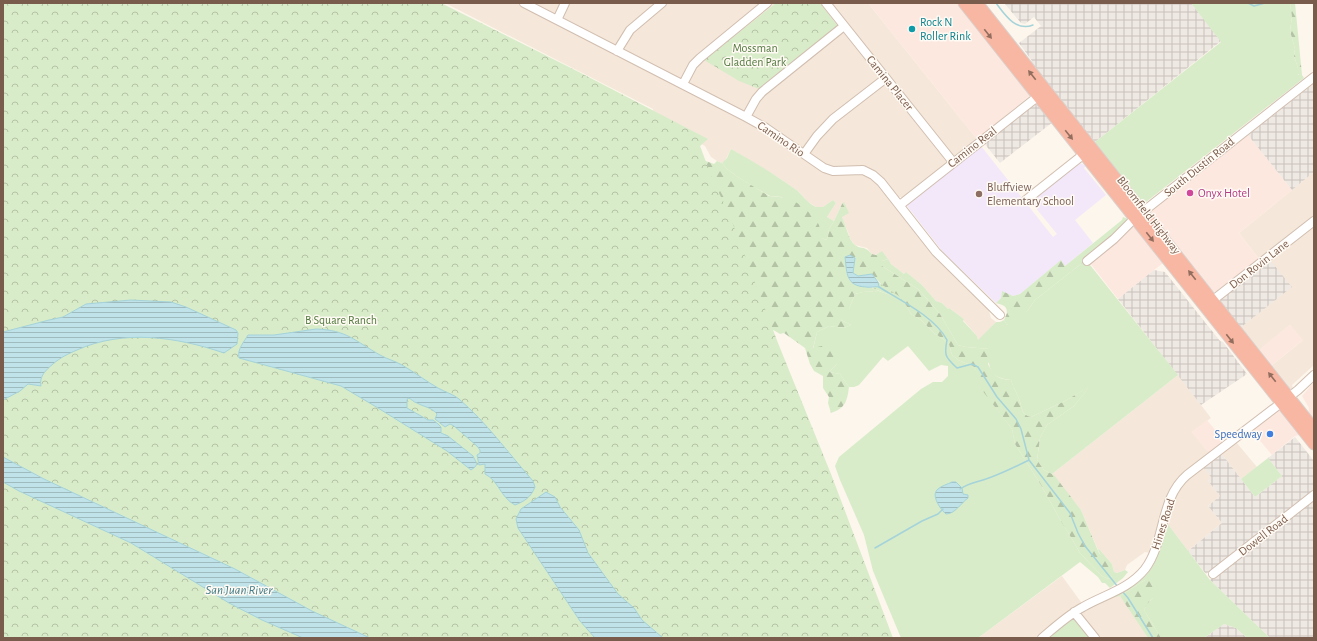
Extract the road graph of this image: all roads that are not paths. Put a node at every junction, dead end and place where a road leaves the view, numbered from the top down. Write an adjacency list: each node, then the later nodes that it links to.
1 (524, 3): 8 (street, Camino Rio)
2 (565, 3): 8 (street)
3 (662, 3): 10 (street)
4 (767, 3): 13 (street)
5 (826, 3): 9 (street, Camina Placer)
6 (964, 3): 14 (highway, Bloomfield Highway, one-way to 14)
7 (977, 3): 14 (highway, Bloomfield Highway, one-way to 7)
8 (557, 20): 10 (street, Camino Rio)
9 (844, 26): 12 (street, Camina Placer); 15 (street)
10 (617, 51): 13 (street, Camino Rio)
11 (1314, 76): 21 (street, South Dustin Road)
12 (886, 78): 16 (street); 18 (street, Camina Placer)
13 (683, 84): 15 (street, Camino Rio)
14 (1041, 94): 17 (highway, Bloomfield Highway, one-way to 17); 18 (street, Camino Real); 21 (highway, Bloomfield Highway)
15 (746, 117): 16 (street, Camino Rio)
16 (804, 154): 20 (street, Camino Rio)
17 (1084, 154): 19 (street); 21 (highway, Bloomfield Highway)
18 (953, 162): 20 (street, Camino Real)
19 (1026, 200)
20 (900, 204): 25 (street, Camino Rio)
21 (1139, 215): 23 (street, South Dustin Road); 24 (highway, Bloomfield Highway)
22 (1314, 221): 24 (street, Don Rovin Lane)
23 (1087, 261)
24 (1208, 303): 27 (highway, Bloomfield Highway)
25 (1000, 314)
26 (1314, 375): 27 (street, Hines Road)
27 (1285, 400): 28 (highway, Bloomfield Highway); 29 (highway, Bloomfield Highway); 32 (street, Hines Road)
28 (1314, 429)
29 (1314, 444)
30 (1314, 495): 31 (street, Dowell Road)
31 (1212, 574)
32 (1074, 612): 33 (street, Hines Road); 34 (street)
33 (1042, 638)
34 (1096, 638)

